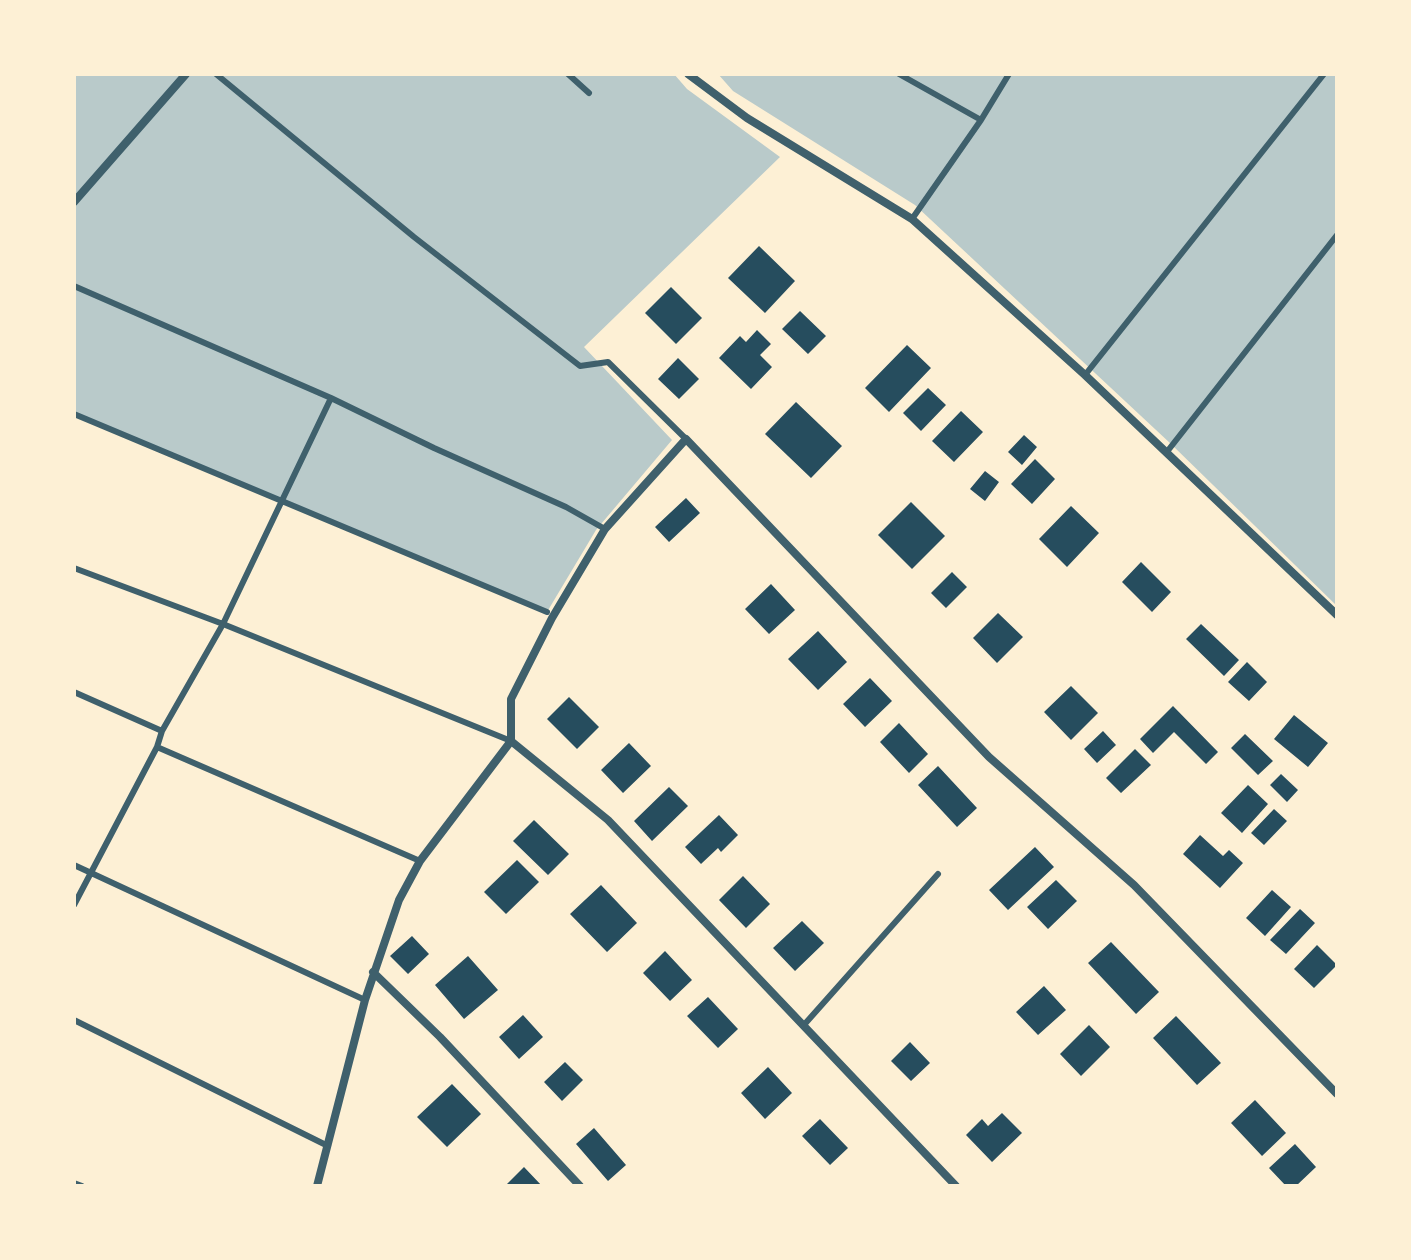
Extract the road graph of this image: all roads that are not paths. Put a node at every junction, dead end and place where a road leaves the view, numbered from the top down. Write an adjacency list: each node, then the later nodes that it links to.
1 (186, 74): 10 (street)
2 (216, 74): 17 (lane)
3 (568, 74): 8 (lane)
4 (688, 74): 11 (street)
5 (899, 74): 9 (lane)
6 (1009, 74): 9 (lane)
7 (1324, 74): 14 (lane)
8 (589, 93)
9 (981, 120): 11 (lane)
10 (74, 202)
11 (912, 219): 14 (street)
12 (1337, 235): 18 (lane)
13 (74, 286): 15 (lane)
14 (1085, 375): 18 (street)
15 (331, 398): 19 (lane); 20 (lane)
16 (74, 414): 19 (lane)
17 (686, 439): 20 (street); 38 (street)
18 (1166, 453): 23 (street)
19 (281, 500): 22 (lane); 24 (lane)
20 (605, 529): 27 (street)
21 (74, 568): 24 (lane)
22 (547, 612)
23 (1337, 615)
24 (223, 624): 26 (lane); 27 (lane)
25 (74, 692): 26 (lane)
26 (162, 731): 28 (lane)
27 (511, 741): 29 (street); 37 (street)
28 (157, 747): 29 (lane); 31 (lane)
29 (420, 861): 34 (street)
30 (74, 865): 31 (lane)
31 (91, 872): 33 (lane); 35 (lane)
32 (938, 874): 37 (lane)
33 (74, 905)
34 (373, 972): 35 (street); 43 (street)
35 (365, 1000): 39 (street)
36 (74, 1020): 39 (lane)
37 (803, 1026): 44 (street)
38 (1337, 1094)
39 (328, 1146): 42 (street)
40 (74, 1183): 41 (lane)
41 (82, 1186)
42 (317, 1186)
43 (580, 1186)
44 (956, 1186)

